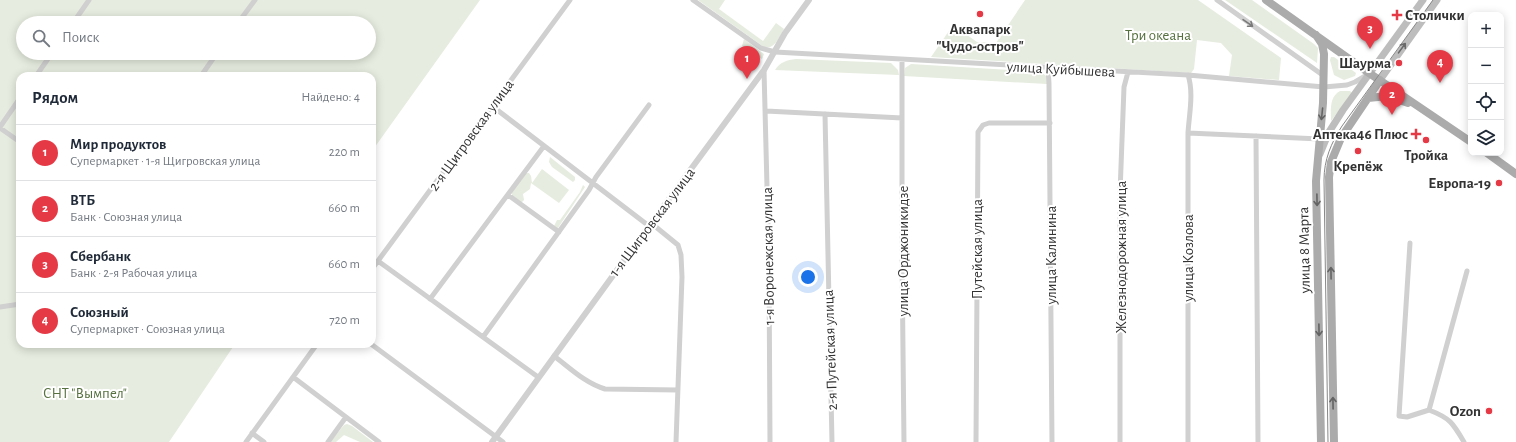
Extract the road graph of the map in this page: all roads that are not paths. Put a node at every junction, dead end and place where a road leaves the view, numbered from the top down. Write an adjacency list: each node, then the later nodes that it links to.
1 (89, 0): 10 (street)
2 (255, 0): 11 (street)
3 (570, 0): 30 (street, 2-я Щигровская улица)
4 (693, 0): 13 (street, улица Куйбышева)
5 (809, 0): 13 (street, 1-я Щигровская улица)
6 (1217, 0): 24 (street, one-way to 24)
7 (1266, 0): 12 (main road)
8 (1423, 0): 22 (main road, улица 8 Марта)
9 (1437, 0): 25 (main road, one-way to 9)
10 (78, 16)
11 (243, 16)
12 (1316, 35): 22 (main road); 24 (main road)
13 (775, 52): 16 (street, улица Куйбышева); 18 (street, 1-я Щигровская улица)
14 (47, 60): 19 (street)
15 (212, 60): 20 (street)
16 (902, 60): 17 (street, улица Куйбышева); 34 (street, улица Орджоникидзе)
17 (1048, 68): 21 (street, улица Куйбышева); 35 (street, улица Калинина)
18 (764, 70): 31 (street, 1-я Воронежская улица); 48 (street, 1-я Щигровская улица)
19 (39, 72)
20 (204, 72)
21 (1128, 72): 23 (street, улица Куйбышева); 80 (street, Железнодорожная улица)
22 (1369, 73): 25 (main road); 26 (street, улица Куйбышева); 44 (main road, улица 8 Марта)
23 (1188, 75): 26 (street, улица Куйбышева); 37 (street, улица Козлова)
24 (1324, 76): 26 (main road)
25 (1380, 80): 27 (main road, улица 8 Марта); 33 (main road)
26 (1324, 87): 40 (main road, one-way to 40)
27 (1368, 98): 33 (main road); 84 (main road, улица 8 Марта, one-way to 27)
28 (16, 104): 36 (street)
29 (649, 105): 46 (street)
30 (492, 106): 42 (street); 51 (street, 2-я Щигровская улица)
31 (766, 111): 32 (street); 75 (street, 1-я Воронежская улица)
32 (824, 114): 34 (street); 76 (street, 2-я Путейская улица)
33 (1432, 115): 41 (main road)
34 (902, 118): 77 (street, улица Орджоникидзе)
35 (1050, 123): 78 (street, Путейская улица); 79 (street, улица Калинина)
36 (0, 127): 39 (street)
37 (1188, 133): 38 (street); 81 (street, улица Козлова)
38 (1256, 136): 40 (street); 82 (street)
39 (16, 139)
40 (1320, 139): 44 (main road)
41 (1468, 140)
42 (544, 146): 46 (street); 47 (street)
43 (1491, 156): 45 (main road)
44 (1317, 161): 83 (main road, улица 8 Марта, one-way to 83)
45 (1516, 174)
46 (592, 184): 48 (street); 49 (street)
47 (508, 195): 49 (street); 54 (street)
48 (650, 224): 60 (street, 1-я Щигровская улица); 63 (street)
49 (559, 232): 57 (street)
50 (1410, 243): 64 (street)
51 (378, 261): 52 (street, 2-я Щигровская улица); 54 (street)
52 (376, 264)
53 (1467, 271): 64 (street)
54 (430, 300): 57 (street)
55 (16, 305): 56 (street)
56 (0, 307)
57 (483, 337): 61 (street)
58 (315, 348): 62 (street)
59 (376, 348): 67 (street)
60 (554, 356): 61 (street, 1-я Щигровская улица); 63 (street)
61 (538, 377): 67 (street, 1-я Щигровская улица)
62 (293, 378): 65 (street); 66 (street)
63 (678, 390): 74 (street)
64 (1429, 410): 85 (street)
65 (346, 417): 70 (street); 71 (street)
66 (252, 434): 68 (street); 69 (street)
67 (496, 436): 72 (street, 1-я Щигровская улица); 73 (street)
68 (246, 442)
69 (264, 442)
70 (328, 442)
71 (379, 442)
72 (492, 442)
73 (503, 442)
74 (676, 442)
75 (770, 442)
76 (832, 442)
77 (904, 442)
78 (976, 442)
79 (1052, 442)
80 (1120, 442)
81 (1188, 442)
82 (1258, 442)
83 (1321, 442)
84 (1334, 442)
85 (1464, 442)

